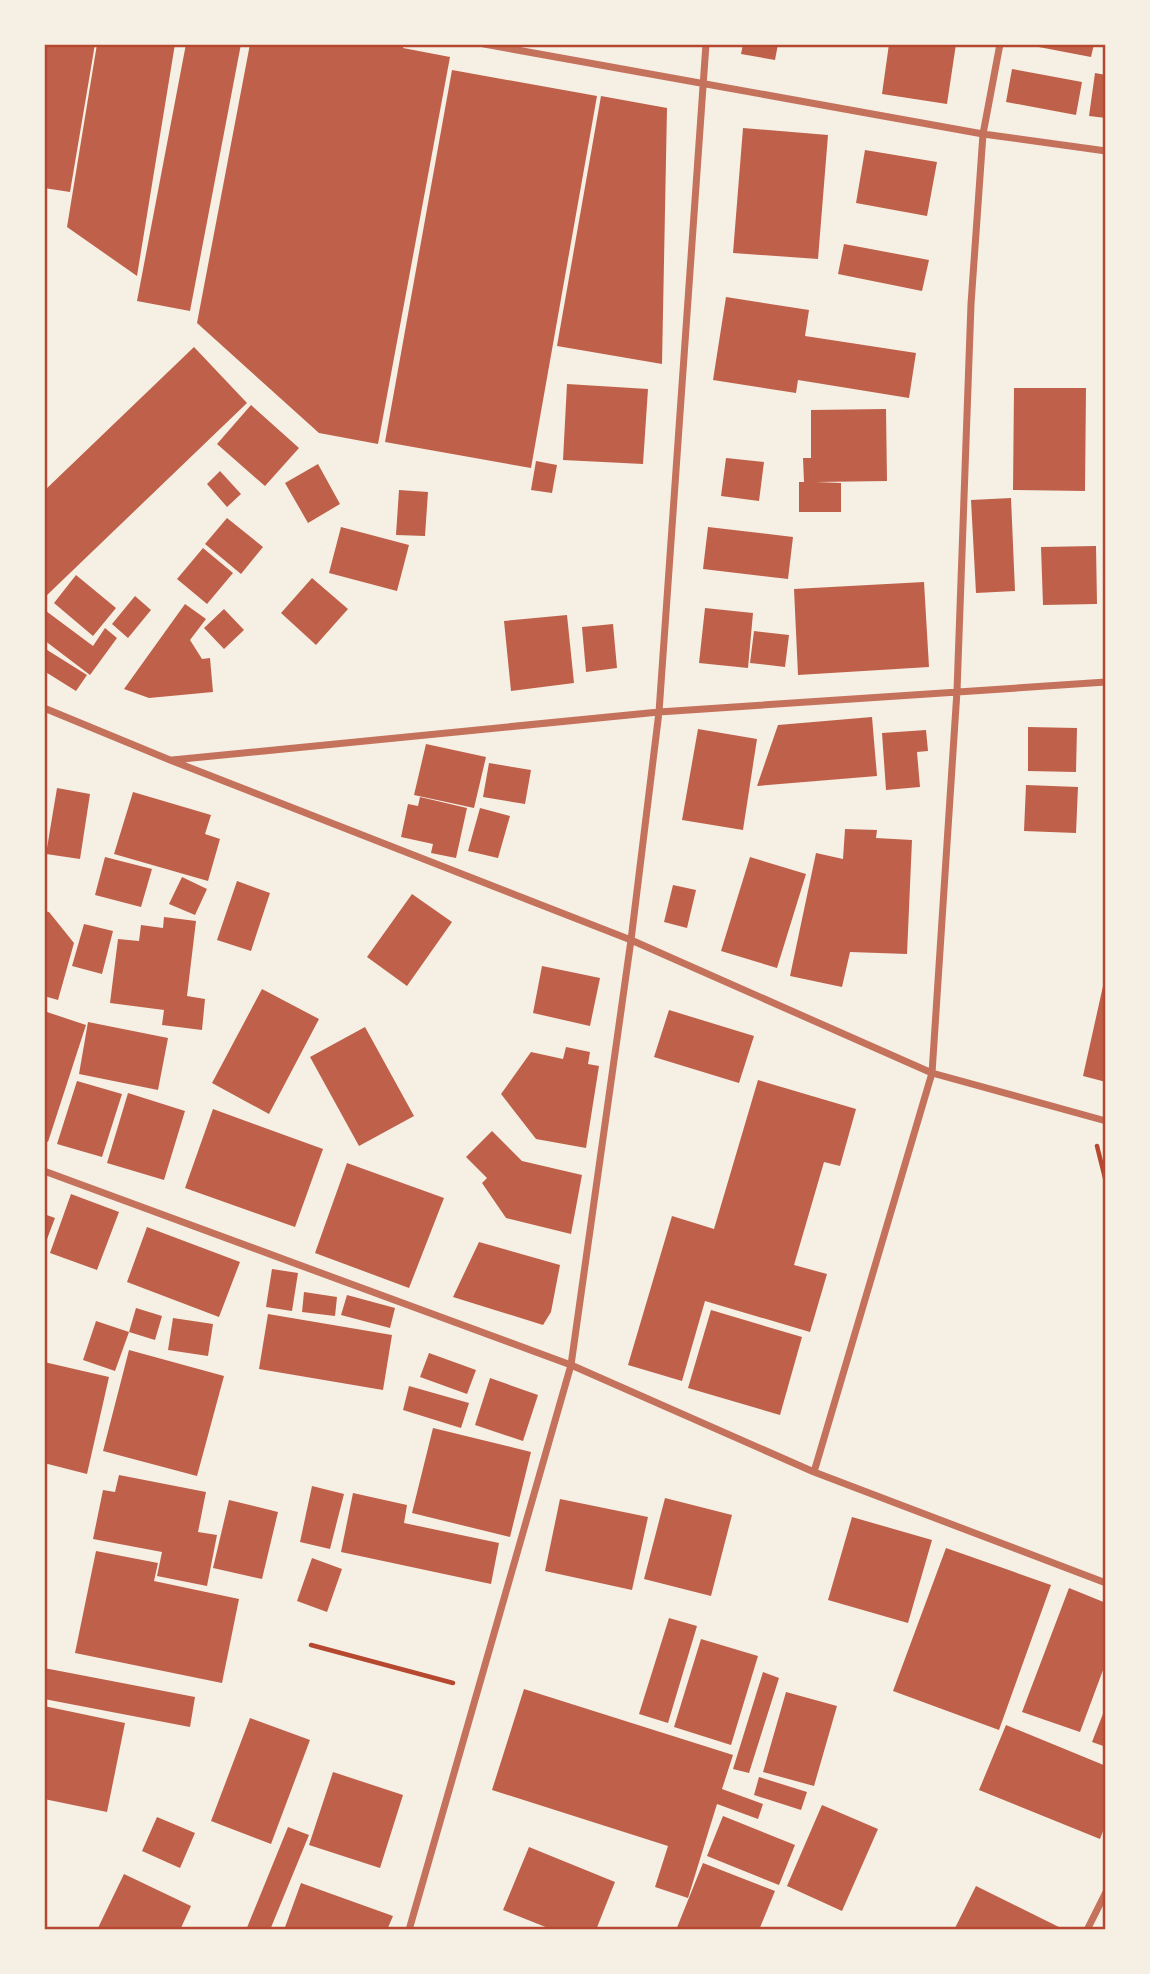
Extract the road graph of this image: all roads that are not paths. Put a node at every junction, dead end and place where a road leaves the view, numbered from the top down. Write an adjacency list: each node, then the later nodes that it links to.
1 (485, 44): 4 (street)
2 (706, 44): 4 (street)
3 (1000, 44): 5 (street)
4 (704, 83): 5 (street); 10 (street)
5 (984, 134): 6 (street); 8 (street)
6 (1106, 151)
7 (1106, 682): 8 (street)
8 (957, 691): 10 (street); 13 (street)
9 (44, 708): 11 (street)
10 (659, 712): 11 (street); 12 (street)
11 (170, 760): 12 (street)
12 (631, 940): 13 (street); 16 (street)
13 (932, 1073): 14 (street); 17 (street)
14 (1106, 1121)
15 (44, 1171): 16 (street)
16 (571, 1366): 17 (street); 20 (street)
17 (814, 1472): 18 (street)
18 (1106, 1583)
19 (1106, 1892): 21 (street)
20 (409, 1930)
21 (1087, 1930)

